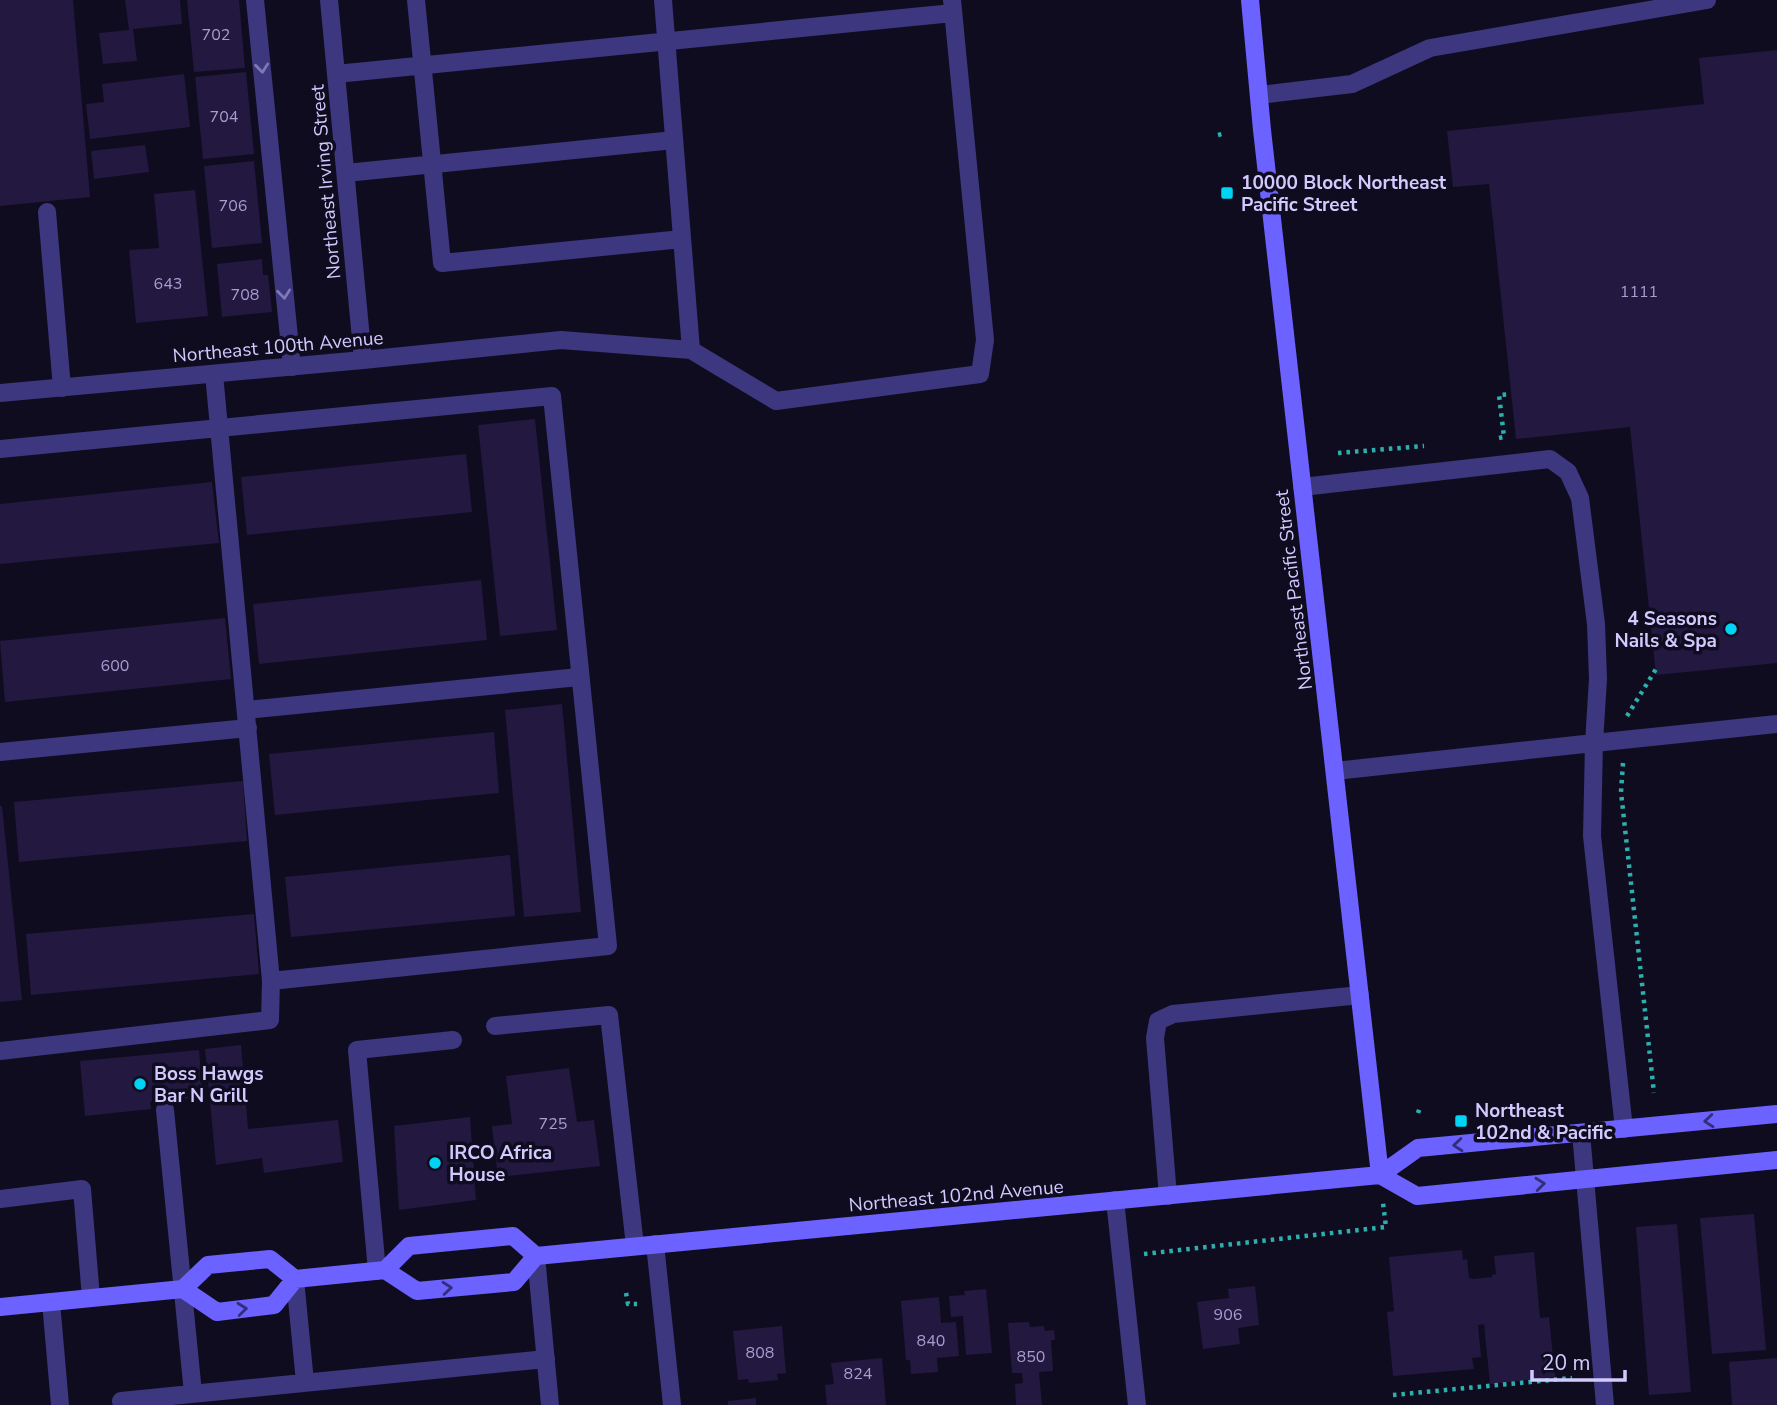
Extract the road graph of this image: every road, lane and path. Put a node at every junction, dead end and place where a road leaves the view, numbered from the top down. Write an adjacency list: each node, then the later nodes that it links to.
1 (255, 0): 19 (street, one-way to 19)
2 (329, 0): 10 (street, Northeast Irving Street)
3 (416, 0): 9 (street)
4 (663, 0): 8 (street)
5 (1250, 0): 11 (main road, Northeast Pacific Street)
6 (1707, 0): 11 (street)
7 (952, 7): 8 (street); 17 (street)
8 (666, 42): 9 (street); 12 (street)
9 (423, 66): 10 (street); 13 (street)
10 (336, 74): 14 (street, Northeast Irving Street)
11 (1259, 95): 29 (main road, Northeast Pacific Street)
12 (674, 140): 13 (street); 16 (street)
13 (432, 164): 14 (street); 16 (street)
14 (346, 173): 18 (street, Northeast Irving Street)
15 (47, 212): 21 (street)
16 (682, 239): 17 (street)
17 (691, 350): 18 (street, Northeast 100th Avenue)
18 (363, 360): 19 (street, Northeast 100th Avenue)
19 (292, 366): 20 (street, Northeast 100th Avenue)
20 (214, 374): 21 (street, Northeast 100th Avenue); 24 (street)
21 (62, 388): 22 (street, Northeast 100th Avenue)
22 (0, 393)
23 (1511, 394): 25 (path)
24 (219, 428): 27 (street); 31 (street); 32 (street)
25 (1494, 438)
26 (1415, 447): 28 (path)
27 (0, 449)
28 (1338, 453)
29 (1302, 486): 35 (street); 37 (main road, Northeast Pacific Street)
30 (1656, 669): 34 (path)
31 (579, 677): 32 (street); 38 (street)
32 (247, 719): 36 (street); 38 (street)
33 (1777, 724): 34 (street)
34 (1625, 740): 35 (street); 43 (path)
35 (1594, 743): 37 (street); 46 (street)
36 (0, 752)
37 (1335, 771): 39 (main road, Northeast Pacific Street)
38 (271, 981): 42 (street)
39 (1360, 995): 49 (main road, Northeast Pacific Street); 51 (street)
40 (495, 1026): 56 (street)
41 (453, 1040): 59 (street)
42 (0, 1051)
43 (1654, 1093)
44 (164, 1110): 61 (street)
45 (1777, 1114): 46 (main road, Northeast 102nd Avenue, one-way to 46)
46 (1624, 1129): 47 (main road, Northeast 102nd Avenue)
47 (1581, 1133): 49 (main road, Northeast 102nd Avenue, one-way to 49); 50 (street)
48 (1777, 1160): 50 (main road)
49 (1380, 1175): 50 (main road, one-way to 50); 51 (main road, Northeast 102nd Avenue)
50 (1585, 1179): 77 (street)
51 (1168, 1196): 53 (main road, Northeast 102nd Avenue)
52 (0, 1199): 63 (street)
53 (1115, 1200): 55 (main road, Northeast 102nd Avenue); 76 (street)
54 (1386, 1227): 57 (path)
55 (655, 1244): 56 (main road, Northeast 102nd Avenue); 75 (street)
56 (635, 1246): 58 (main road, Northeast 102nd Avenue)
57 (1143, 1254)
58 (536, 1256): 59 (main road); 59 (main road, one-way to 58); 67 (street)
59 (381, 1270): 60 (main road)
60 (295, 1279): 61 (main road); 61 (main road, one-way to 60); 69 (street)
61 (183, 1289): 63 (main road); 70 (street)
62 (625, 1293): 65 (path)
63 (91, 1298): 64 (main road)
64 (51, 1302): 66 (main road); 73 (street)
65 (638, 1304)
66 (0, 1307)
67 (546, 1359): 69 (street); 74 (street)
68 (1572, 1378): 71 (path)
69 (305, 1382): 70 (street)
70 (193, 1393): 72 (street)
71 (1393, 1395)
72 (121, 1401)
73 (60, 1405)
74 (550, 1405)
75 (672, 1405)
76 (1137, 1405)
77 (1605, 1405)

